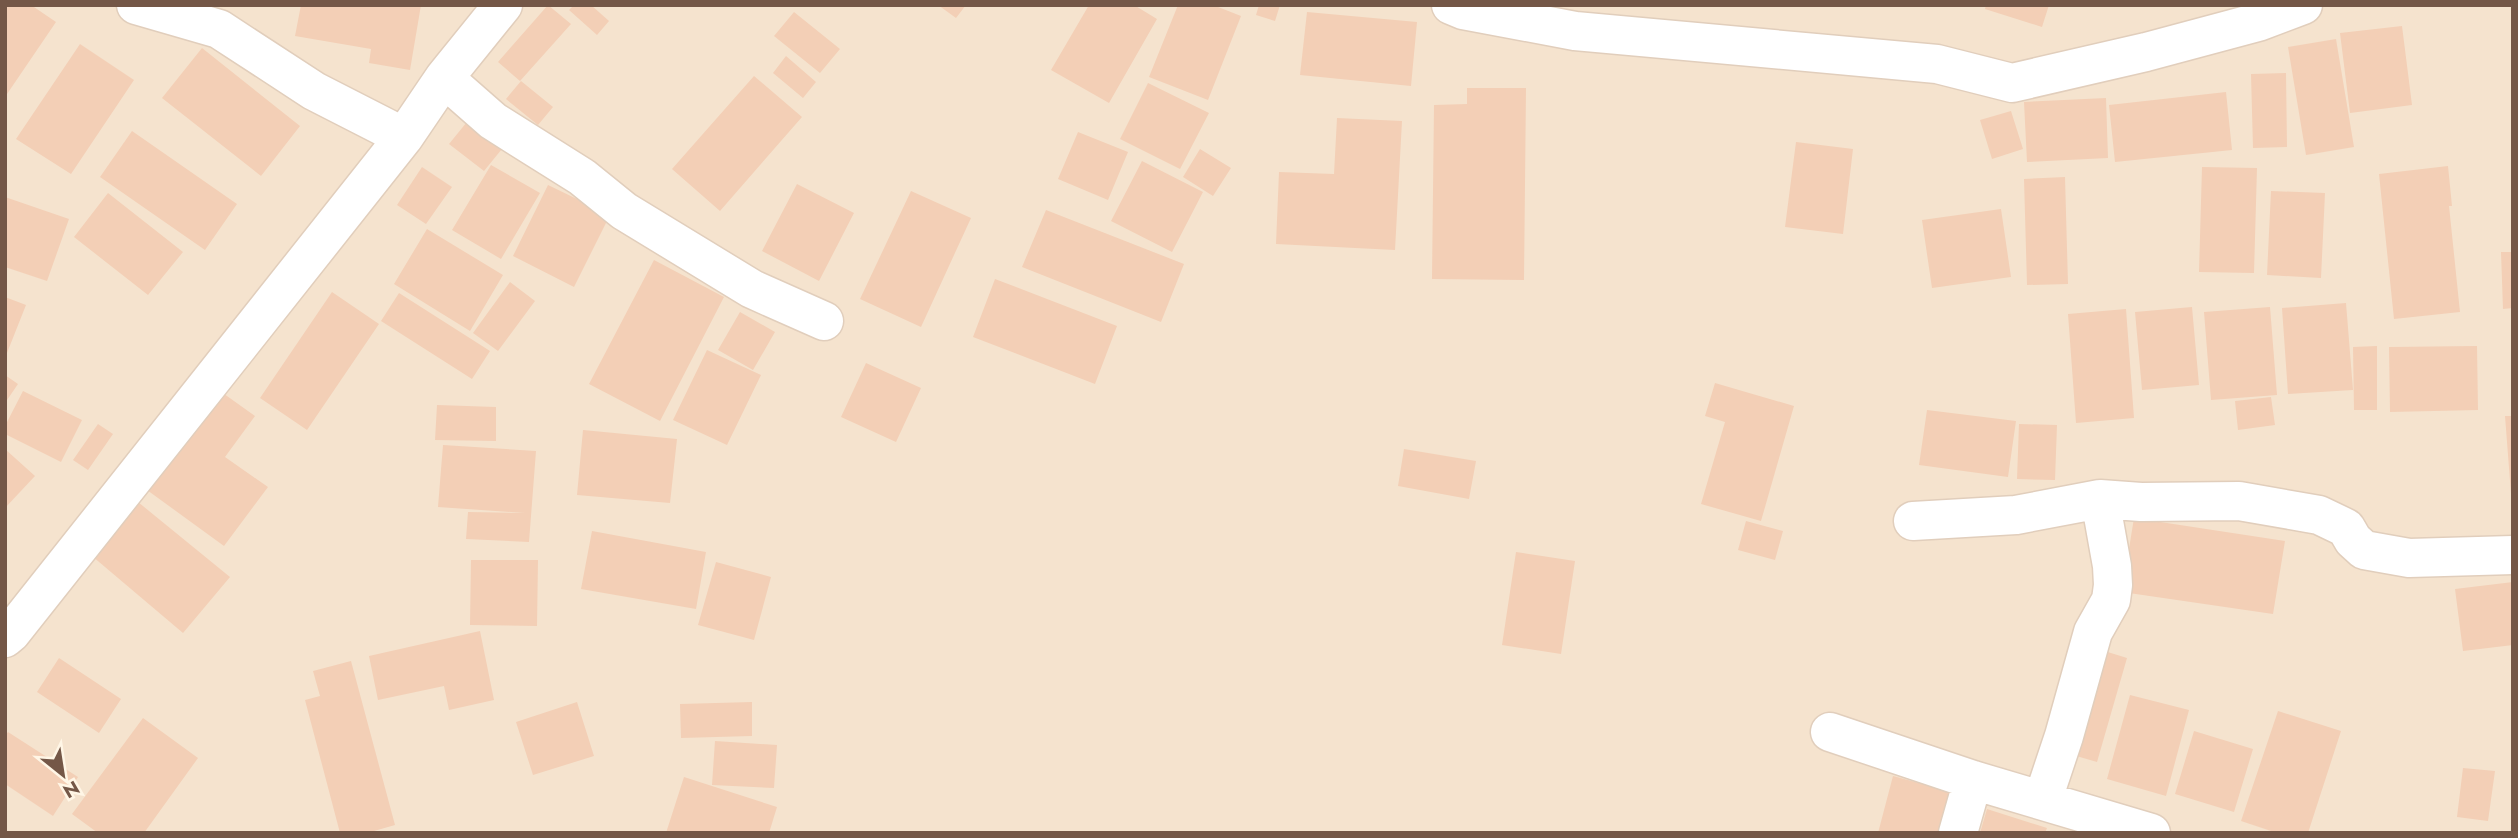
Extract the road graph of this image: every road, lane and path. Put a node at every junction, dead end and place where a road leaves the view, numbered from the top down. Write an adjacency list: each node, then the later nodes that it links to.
1 (136, 5): 6 (street)
2 (503, 5): 5 (street)
3 (2303, 5): 4 (street)
4 (1459, 7)
5 (444, 78): 6 (street); 7 (street)
6 (404, 137): 11 (street)
7 (824, 321)
8 (2100, 499): 9 (street); 10 (street); 14 (street)
9 (1913, 521)
10 (2513, 555)
11 (5, 638)
12 (1829, 732): 13 (street)
13 (1973, 780): 14 (street); 15 (street)
14 (2043, 799): 16 (street)
15 (1958, 833)
16 (2151, 833)

